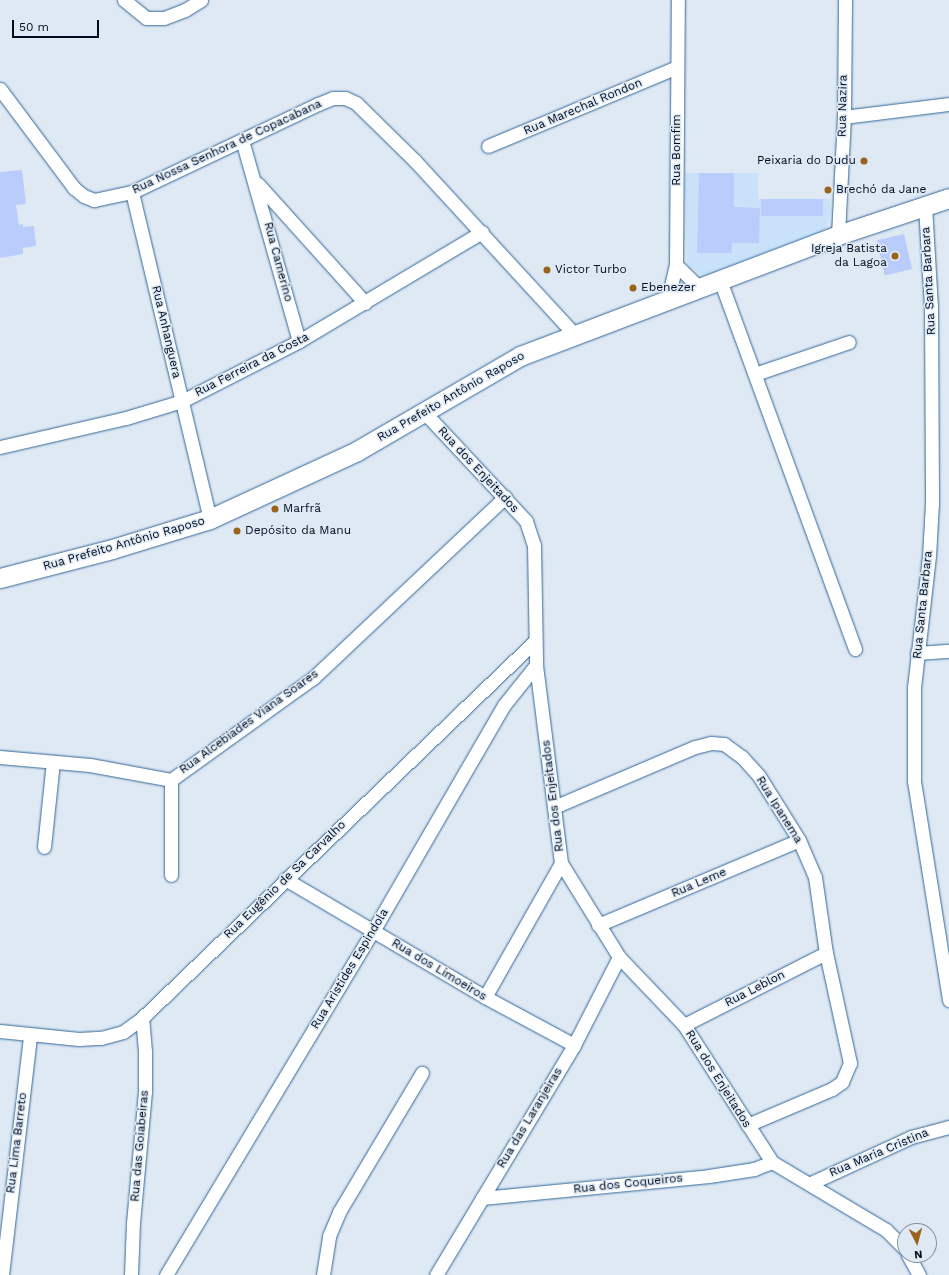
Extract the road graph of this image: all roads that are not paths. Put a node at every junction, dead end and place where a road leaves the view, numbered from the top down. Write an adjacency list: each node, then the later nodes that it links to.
1 (124, 0): 2 (street)
2 (201, 0)
3 (678, 0): 5 (street, Rua Bomfim)
4 (845, 0): 8 (street, Rua Nazira)
5 (677, 67): 10 (street, Rua Marechal Rondon); 17 (street, Rua Bomfim)
6 (0, 89): 12 (street, Rua Nossa Senhora de Copacabana)
7 (949, 104): 8 (street)
8 (844, 117): 16 (street, Rua Nazira)
9 (242, 140): 11 (street, Rua Camerino); 12 (street, Rua Nossa Senhora de Copacabana); 15 (street, Rua Nossa Senhora de Copacabana)
10 (488, 146)
11 (256, 182): 21 (street, Rua Camerino); 23 (street, Rua Camerino)
12 (132, 192): 26 (street, Rua Anhanguera)
13 (949, 198): 14 (street, Rua Prefeito Antônio Raposo)
14 (925, 206): 16 (street, Rua Prefeito Antônio Raposo); 35 (street, Rua Santa Barbara)
15 (482, 232): 21 (street, Rua Ferreira da Costa); 22 (street, Rua Nossa Senhora de Copacabana)
16 (838, 235): 18 (street, Rua Prefeito Antônio Raposo)
17 (676, 266): 19 (street); 20 (street, Rua Bomfim)
18 (720, 280): 19 (street, Rua Prefeito Antônio Raposo); 25 (street)
19 (700, 288): 20 (street, Rua Prefeito Antônio Raposo)
20 (668, 299): 22 (street, Rua Prefeito Antônio Raposo)
21 (365, 303): 23 (street, Rua Ferreira da Costa)
22 (574, 334): 27 (street, Rua Prefeito Antônio Raposo)
23 (299, 341): 26 (street, Rua Ferreira da Costa)
24 (848, 342): 25 (street)
25 (754, 374): 33 (street)
26 (182, 401): 28 (street, Rua Ferreira da Costa); 30 (street, Rua Anhanguera)
27 (424, 412): 29 (street, Rua dos Enjeitados); 30 (street, Rua Prefeito Antônio Raposo)
28 (0, 447)
29 (505, 497): 32 (street, Rua dos Enjeitados); 39 (street, Rua Alcebíades Viana Soares)
30 (210, 519): 31 (street, Rua Prefeito Antônio Raposo)
31 (0, 578)
32 (535, 641): 36 (street, Rua dos Enjeitados); 45 (street, Rua Eugênio de Sa Carvalho)
33 (855, 650)
34 (949, 651): 35 (street)
35 (917, 653): 51 (street, Rua Santa Barbara)
36 (536, 665): 40 (street, Rua dos Enjeitados); 47 (street, Rua Aristides Espindola)
37 (0, 757): 38 (street, Rua Alcebíades Viana Soares)
38 (53, 762): 39 (street, Rua Alcebíades Viana Soares); 42 (street)
39 (171, 780): 44 (street)
40 (554, 807): 41 (street, Rua Ipanema); 43 (street, Rua dos Enjeitados)
41 (800, 840): 46 (street, Rua Leme); 48 (street, Rua Ipanema)
42 (44, 847)
43 (561, 863): 46 (street, Rua dos Enjeitados); 50 (street)
44 (171, 875)
45 (285, 879): 47 (street, Rua dos Limoeiros); 52 (street, Rua Eugênio de Sa Carvalho)
46 (598, 925): 49 (street, Rua dos Enjeitados)
47 (373, 931): 50 (street, Rua dos Limoeiros); 67 (street, Rua Aristides Espindola)
48 (826, 953): 53 (street, Rua Leblon); 58 (street, Rua Ipanema)
49 (619, 957): 53 (street, Rua dos Enjeitados); 56 (street, Rua das Laranjeiras)
50 (485, 998): 56 (street, Rua dos Limoeiros)
51 (949, 1000)
52 (142, 1018): 55 (street, Rua Eugênio de Sa Carvalho); 66 (street, Rua das Goiabeiras)
53 (684, 1025): 58 (street, Rua dos Enjeitados)
54 (0, 1031): 55 (street, Rua Eugênio de Sa Carvalho)
55 (30, 1036): 65 (street, Rua Lima Barreto)
56 (574, 1045): 62 (street, Rua das Laranjeiras)
57 (422, 1073): 68 (street)
58 (747, 1125): 60 (street, Rua dos Enjeitados)
59 (949, 1127): 61 (street, Rua Maria Cristina)
60 (772, 1162): 61 (street, Rua dos Enjeitados); 62 (street, Rua dos Coqueiros)
61 (810, 1183): 63 (street, Rua dos Enjeitados)
62 (482, 1198): 69 (street, Rua das Laranjeiras)
63 (897, 1241)
64 (912, 1263): 70 (street)
65 (2, 1275)
66 (131, 1275)
67 (166, 1275)
68 (322, 1275)
69 (436, 1275)
70 (919, 1275)

